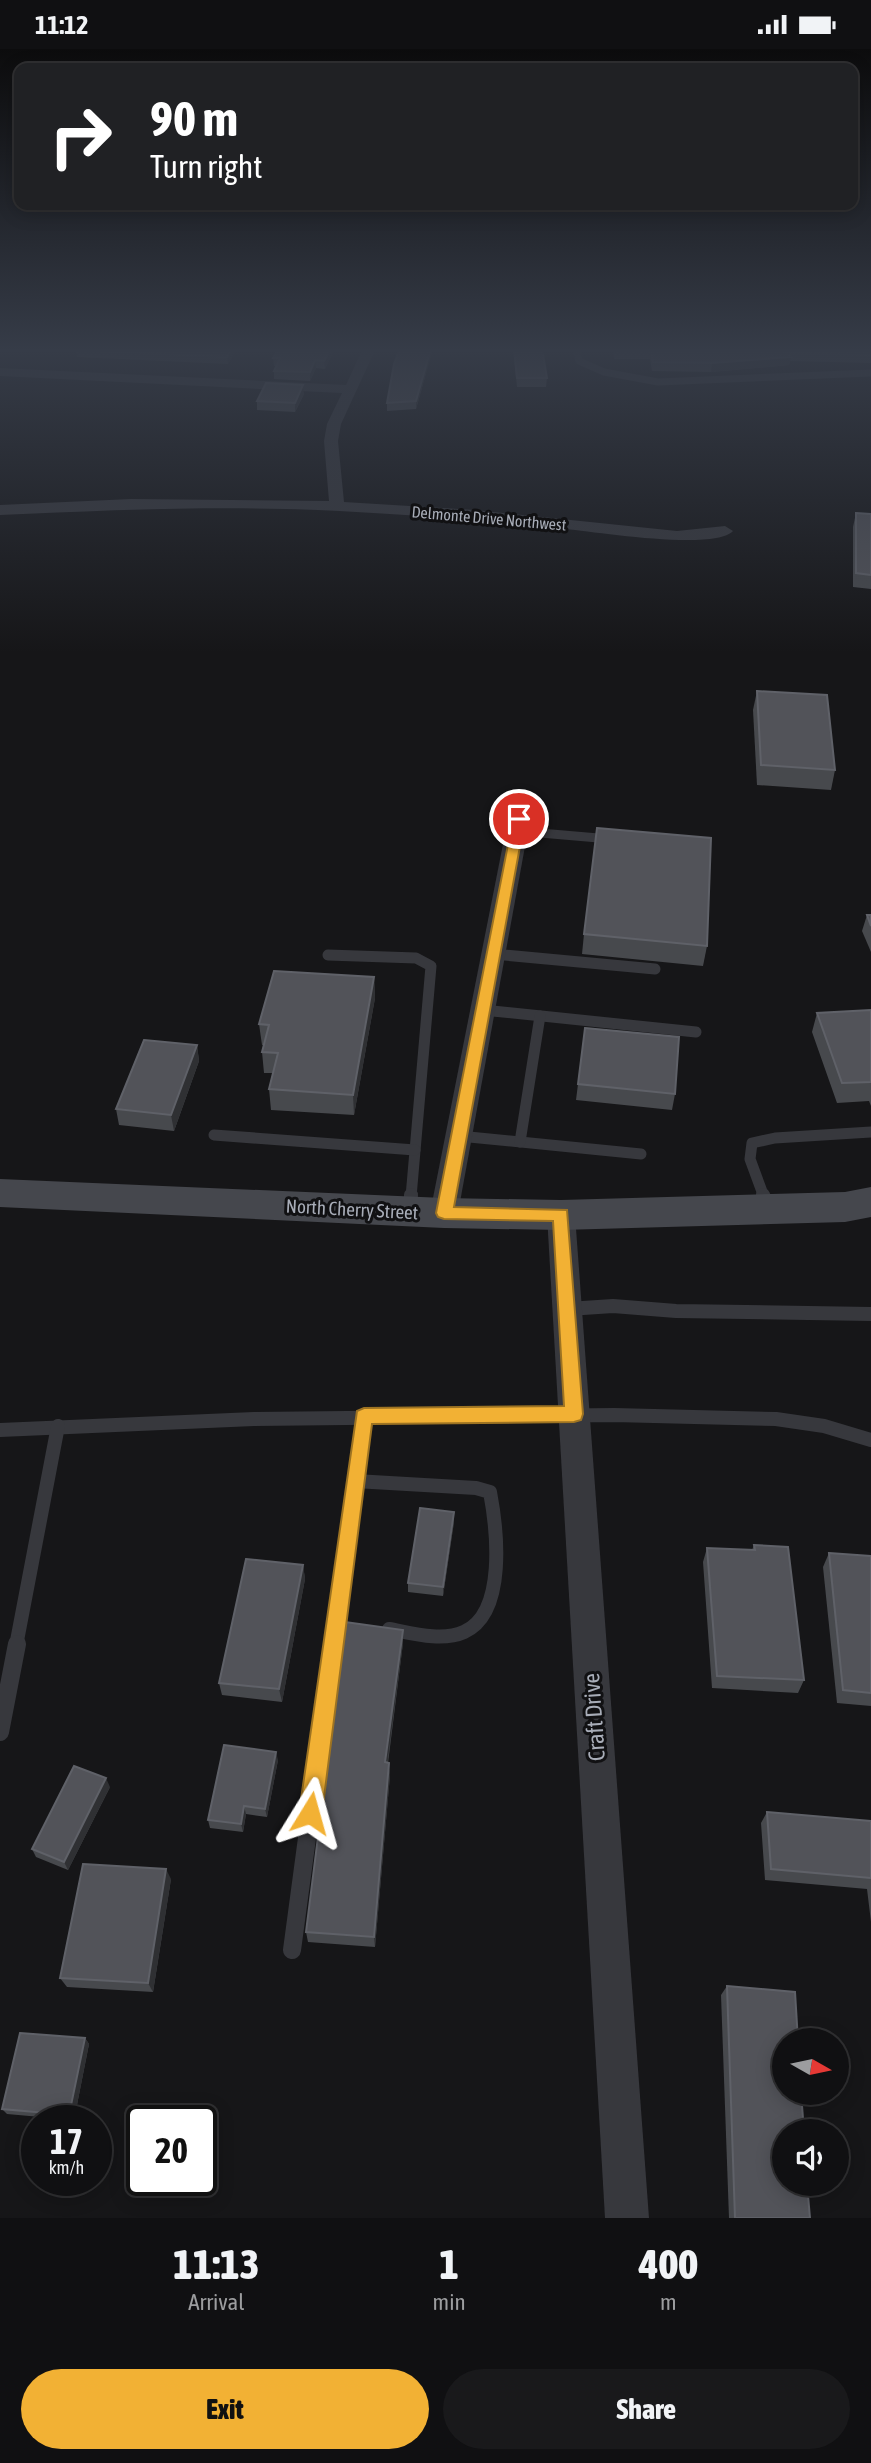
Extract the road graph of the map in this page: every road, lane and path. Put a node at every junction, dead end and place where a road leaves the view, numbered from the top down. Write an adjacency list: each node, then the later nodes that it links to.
1 (332, 449): 2 (street)
2 (337, 506): 3 (street, Delmonte Drive Northwest); 4 (street, Delmonte Drive Northwest)
3 (0, 510)
4 (725, 531)
5 (518, 825): 6 (lane); 7 (street)
6 (620, 840)
7 (493, 954): 9 (lane); 10 (street)
8 (328, 955): 17 (lane)
9 (655, 969)
10 (483, 1010): 11 (lane); 15 (street)
11 (540, 1016): 12 (lane); 16 (lane)
12 (696, 1032)
13 (871, 1132): 21 (lane)
14 (214, 1135): 17 (lane)
15 (459, 1136): 16 (lane); 22 (street)
16 (520, 1142): 18 (lane)
17 (415, 1150): 22 (lane)
18 (641, 1154)
19 (0, 1193): 22 (main road, North Cherry Street)
20 (871, 1202): 21 (main road, North Cherry Street)
21 (768, 1207): 23 (main road, North Cherry Street)
22 (427, 1212): 23 (main road, North Cherry Street)
23 (561, 1215): 24 (street, Craft Drive)
24 (567, 1309): 25 (lane); 26 (street, Craft Drive)
25 (871, 1314)
26 (574, 1414): 27 (lane); 30 (lane); 35 (street, Craft Drive)
27 (364, 1416): 28 (lane); 31 (lane)
28 (58, 1426): 29 (lane); 33 (lane)
29 (0, 1430)
30 (871, 1440)
31 (355, 1481): 32 (lane); 34 (lane)
32 (377, 1627)
33 (0, 1732)
34 (292, 1950)
35 (627, 2218)

